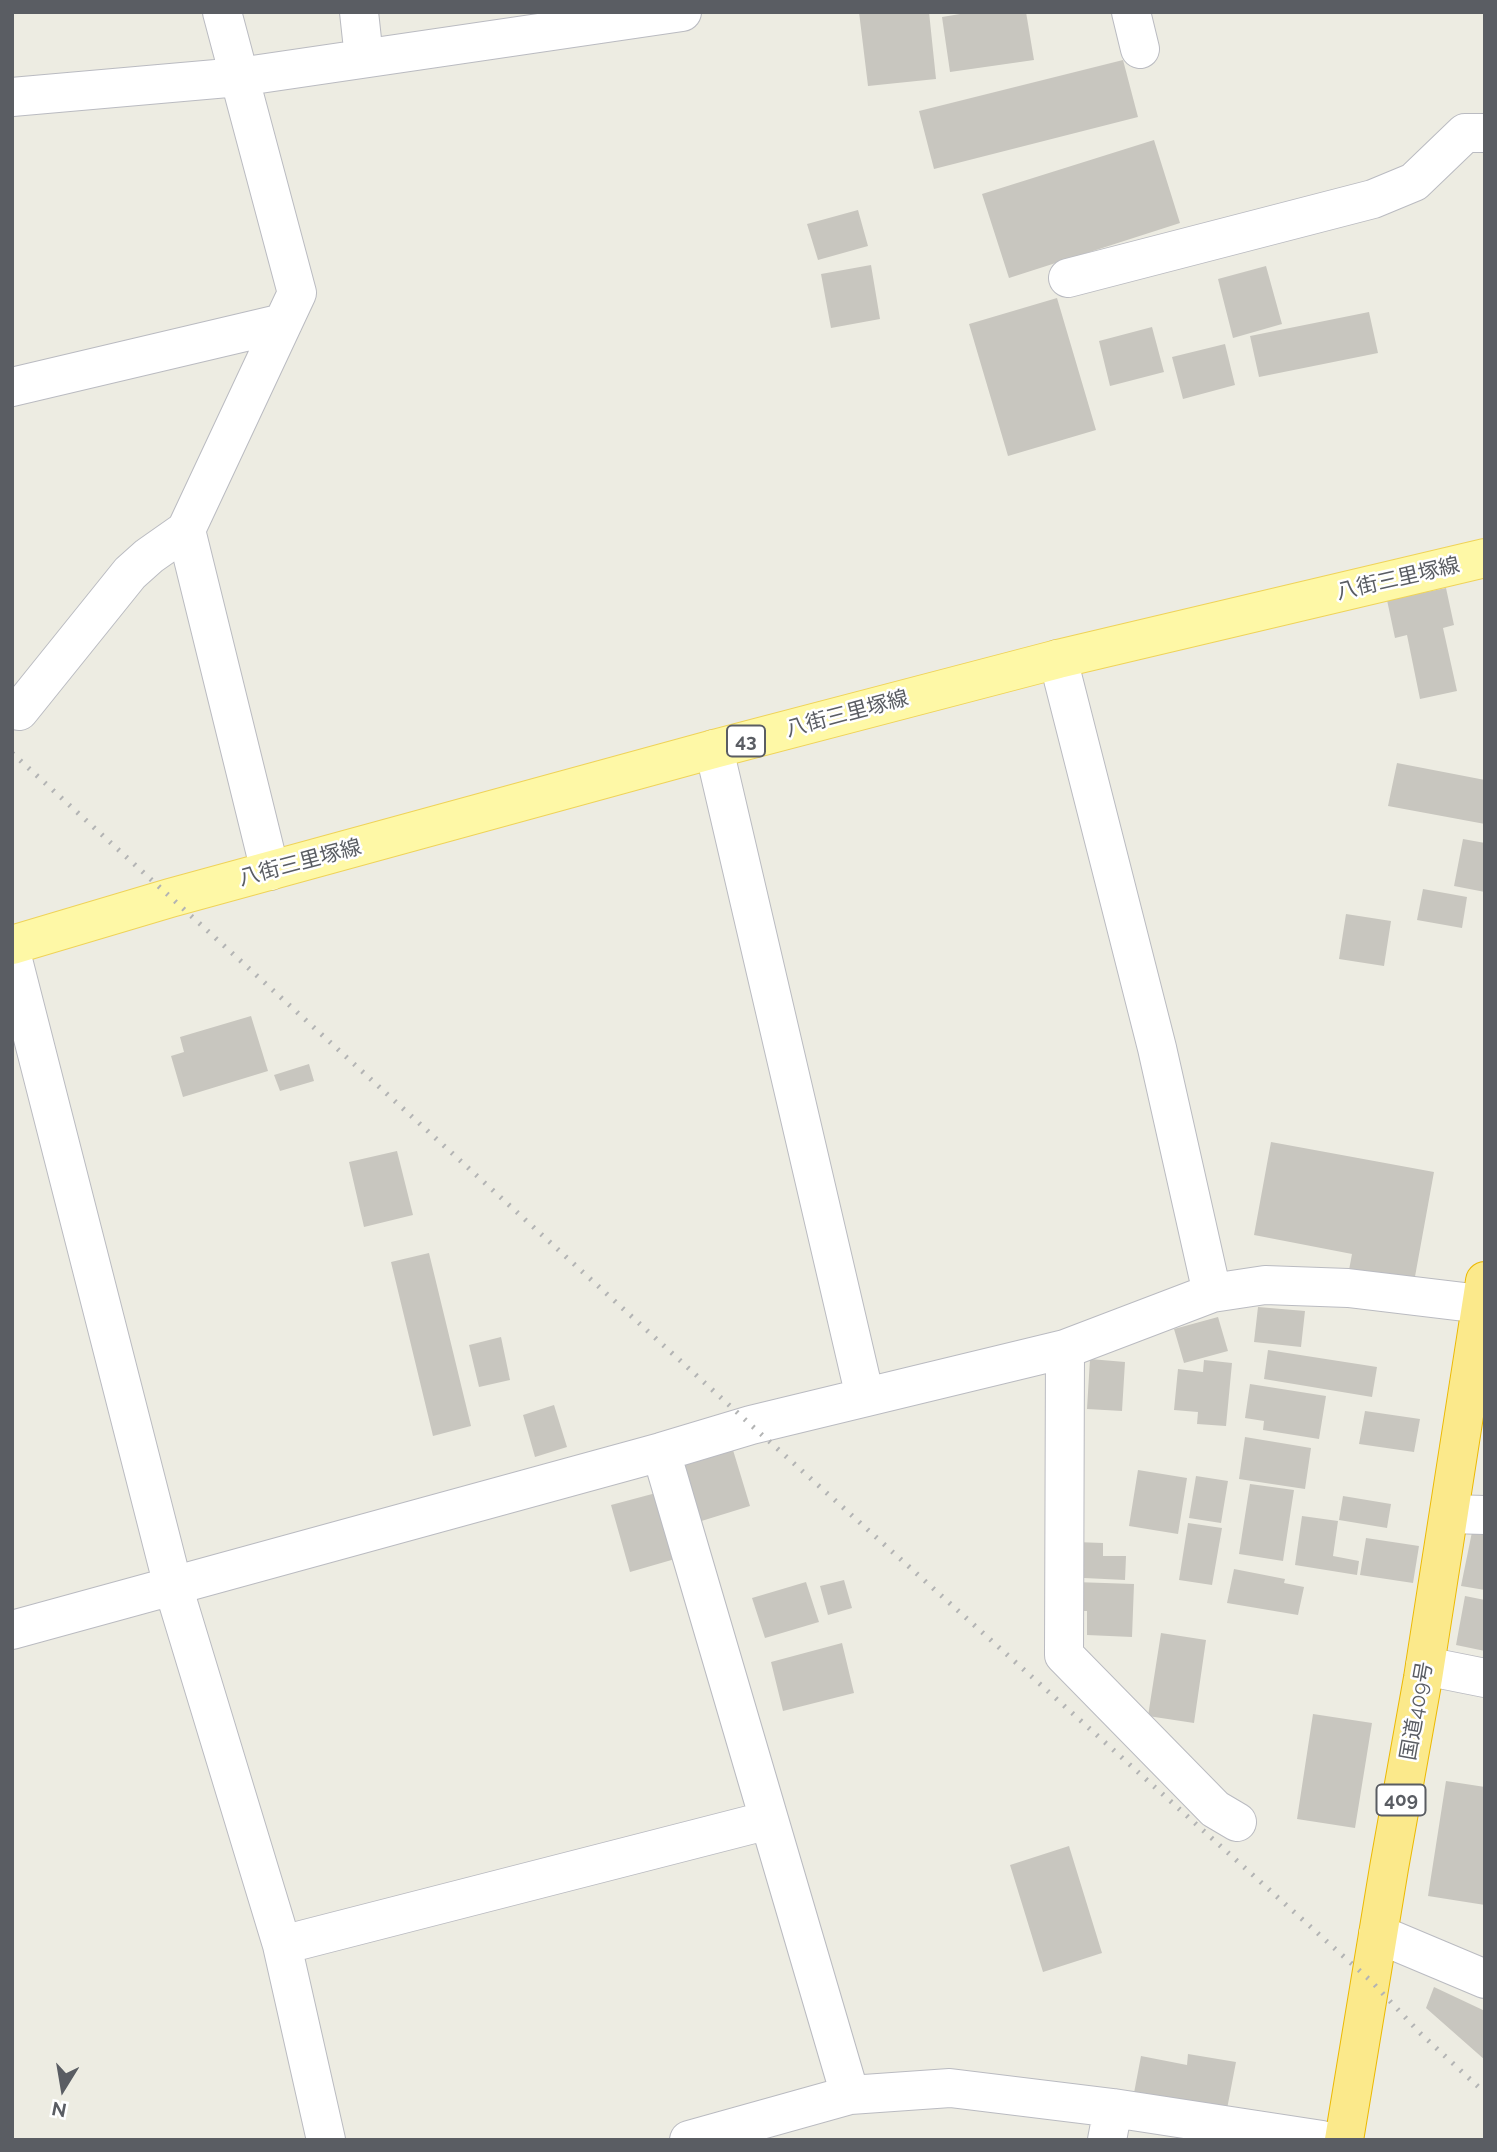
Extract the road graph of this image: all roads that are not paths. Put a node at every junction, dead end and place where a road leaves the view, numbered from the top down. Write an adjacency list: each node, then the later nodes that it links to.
1 (222, 12): 7 (street)
2 (359, 12): 6 (street)
3 (682, 12): 6 (street)
4 (1131, 12): 5 (street)
5 (1140, 49)
6 (364, 58): 7 (street)
7 (239, 77): 8 (street); 11 (street)
8 (12, 97)
9 (1485, 133): 10 (street)
10 (1068, 278)
11 (283, 323): 12 (street); 13 (street)
12 (12, 387)
13 (186, 530): 16 (street); 18 (street)
14 (1485, 558): 15 (main road, 八街三里塚線 / 43)
15 (1058, 659): 17 (main road, 八街三里塚線 / 43); 22 (street)
16 (19, 711)
17 (713, 749): 18 (main road, 八街三里塚線 / 43); 24 (street)
18 (270, 871): 19 (main road, 八街三里塚線 / 43)
19 (12, 945)
20 (12, 956): 27 (street)
21 (1483, 1292): 22 (street); 26 (highway, 国道409号 / 409)
22 (1212, 1293): 23 (street)
23 (1065, 1349): 24 (street); 32 (street)
24 (865, 1397): 25 (street)
25 (661, 1452): 27 (street); 31 (street)
26 (1467, 1515): 29 (highway, 国道409号 / 409)
27 (173, 1586): 28 (street); 34 (street)
28 (12, 1630)
29 (1425, 1666): 30 (street); 33 (highway, 国道409号 / 409)
30 (1485, 1678)
31 (769, 1820): 34 (street); 36 (street)
32 (1237, 1822)
33 (1378, 1934): 35 (street); 41 (highway, 国道409号 / 409)
34 (282, 1945): 38 (street)
35 (1485, 1979)
36 (850, 2095): 37 (street); 39 (street)
37 (1110, 2124): 40 (street)
38 (326, 2140)
39 (689, 2140)
40 (1322, 2140)
41 (1344, 2140)

